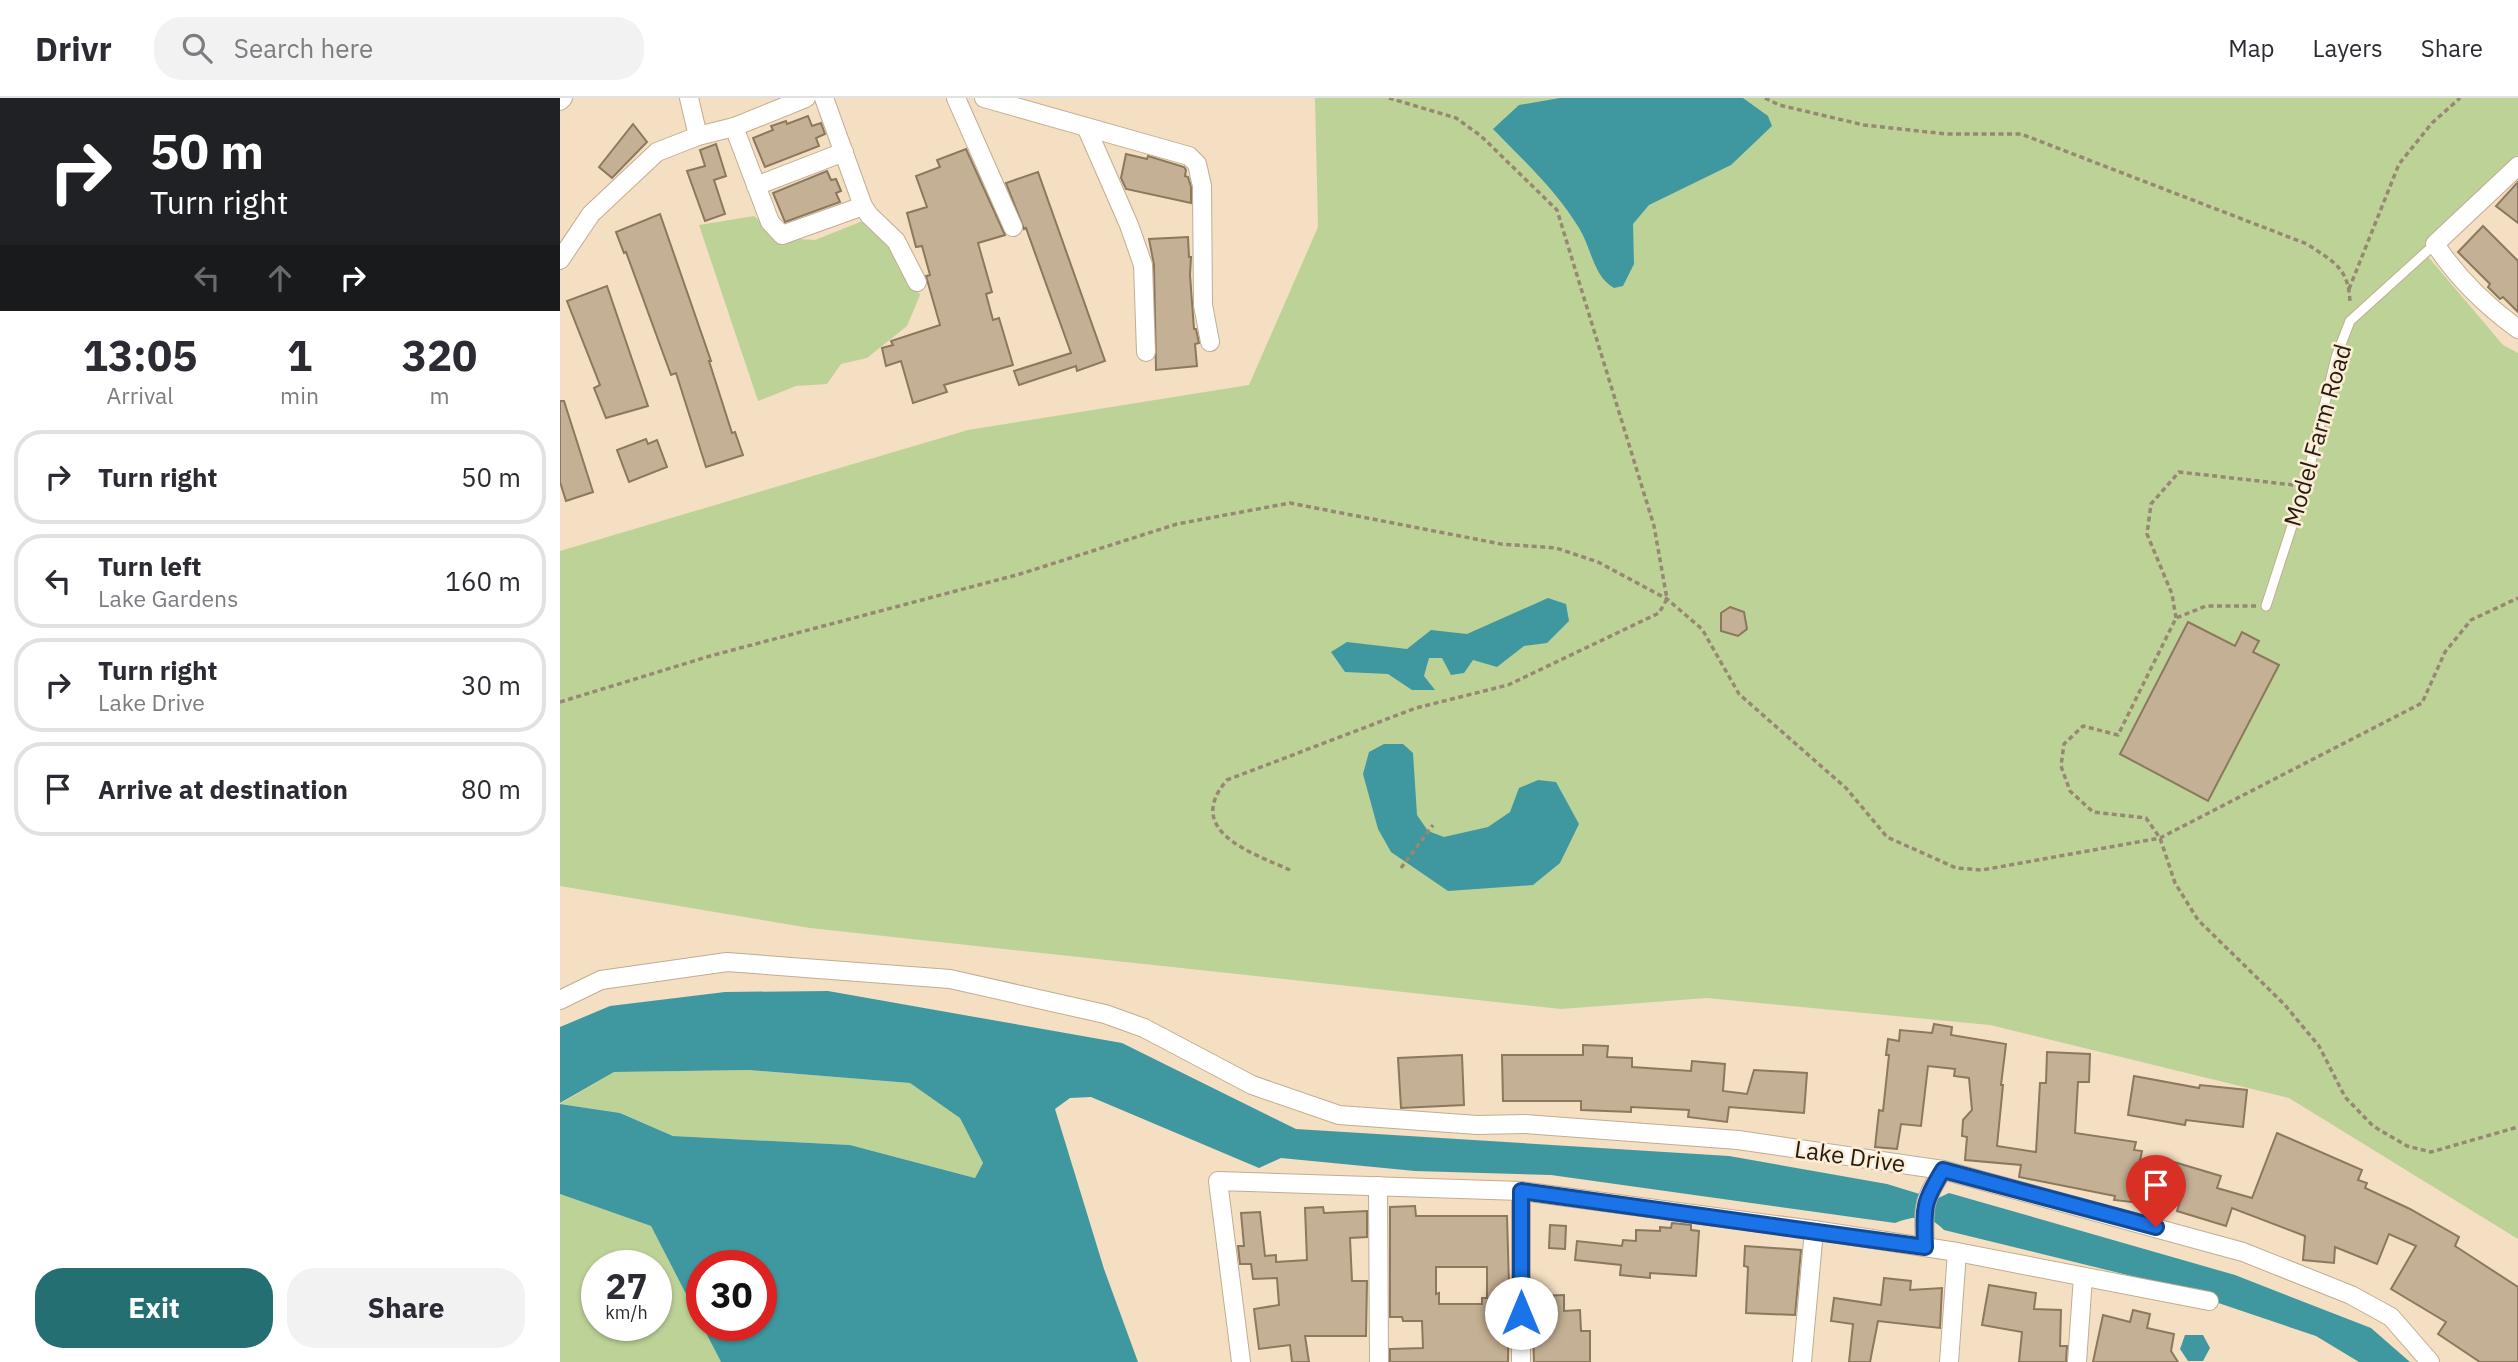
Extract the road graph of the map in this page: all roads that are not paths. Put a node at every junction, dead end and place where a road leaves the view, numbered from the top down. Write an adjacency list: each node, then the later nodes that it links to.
1 (689, 98): 8 (street)
2 (806, 98): 6 (street)
3 (824, 98): 9 (street)
4 (957, 98): 13 (street)
5 (984, 98): 7 (street)
6 (734, 127): 8 (street); 11 (street)
7 (1087, 129): 18 (street); 19 (street)
8 (698, 136): 15 (street)
9 (844, 152): 11 (street); 12 (street)
10 (2518, 166): 14 (street, Model Farm Road)
11 (756, 186): 12 (street)
12 (863, 206): 16 (street)
13 (1013, 228)
14 (2435, 244): 17 (street); 20 (lane, Model Farm Road)
15 (560, 260)
16 (917, 282)
17 (2518, 329)
18 (1210, 342)
19 (1146, 352)
20 (2266, 606)
21 (560, 1000): 22 (street, Lake Drive)
22 (1943, 1170): 26 (street); 36 (street, Lake Drive)
23 (1378, 1186): 24 (street); 30 (street); 31 (street)
24 (1521, 1191): 25 (street); 32 (street)
25 (1814, 1230): 26 (street); 33 (street)
26 (1925, 1247): 27 (street)
27 (1957, 1252): 28 (street); 34 (street)
28 (2083, 1277): 29 (street); 35 (street)
29 (2209, 1301)
30 (1241, 1362)
31 (1379, 1362)
32 (1521, 1362)
33 (1801, 1362)
34 (1949, 1362)
35 (2077, 1362)
36 (2430, 1362)

